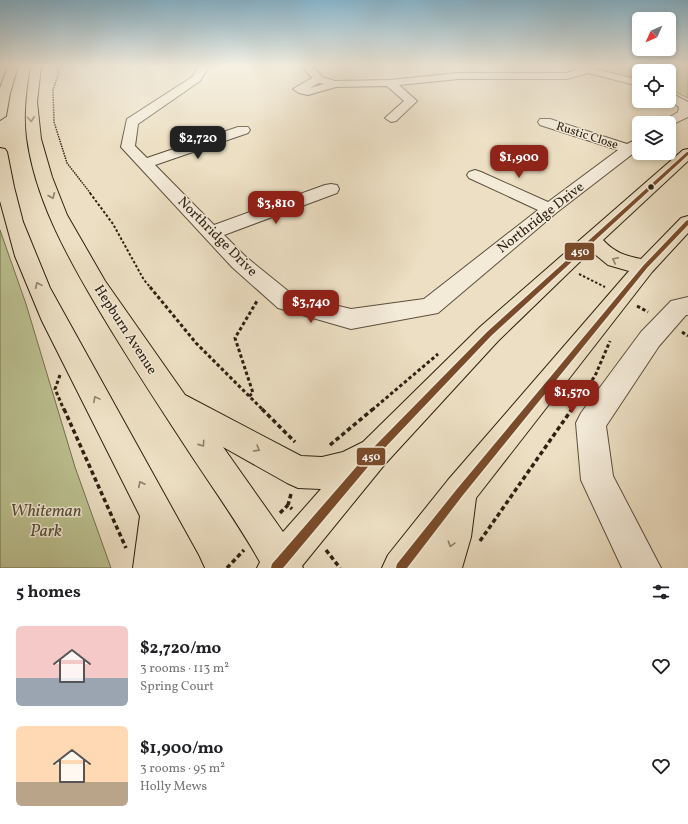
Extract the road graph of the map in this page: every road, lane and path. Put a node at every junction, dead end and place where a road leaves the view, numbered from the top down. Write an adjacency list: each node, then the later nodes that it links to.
1 (4, 93): 7 (main road)
2 (31, 93): 33 (main road, Hepburn Avenue, one-way to 33)
3 (52, 93): 30 (path)
4 (176, 93): 16 (street, Northridge Drive)
5 (401, 93): 8 (street)
6 (676, 100): 9 (street)
7 (0, 116)
8 (391, 118)
9 (676, 118)
10 (545, 122): 12 (street, Rustic Close)
11 (243, 130): 16 (street)
12 (632, 145)
13 (632, 148): 19 (street, Northridge Drive)
14 (0, 152): 29 (main road, one-way to 14)
15 (688, 154): 22 (main road)
16 (144, 164): 21 (street, Northridge Drive)
17 (475, 174): 19 (street)
18 (331, 190): 21 (street)
19 (550, 209): 24 (street, Northridge Drive)
20 (688, 222): 23 (main road)
21 (211, 233): 24 (street, Northridge Drive)
22 (592, 239): 23 (main road, one-way to 22); 35 (main road)
23 (645, 267): 36 (main road)
24 (273, 291): 30 (path)
25 (640, 302): 27 (path)
26 (688, 306): 44 (street)
27 (632, 312)
28 (614, 335): 31 (path)
29 (68, 347): 37 (main road, one-way to 29); 39 (path)
30 (249, 396): 34 (path)
31 (581, 396)
32 (577, 402): 38 (path)
33 (173, 404): 35 (main road, one-way to 35); 40 (main road, Hepburn Avenue, one-way to 40)
34 (298, 446)
35 (374, 453): 40 (main road)
36 (460, 492): 42 (main road); 43 (main road, one-way to 43)
37 (157, 515): 39 (main road); 41 (main road)
38 (478, 544)
39 (140, 560)
40 (280, 566)
41 (185, 568)
42 (401, 568)
43 (443, 568)
44 (642, 568)

